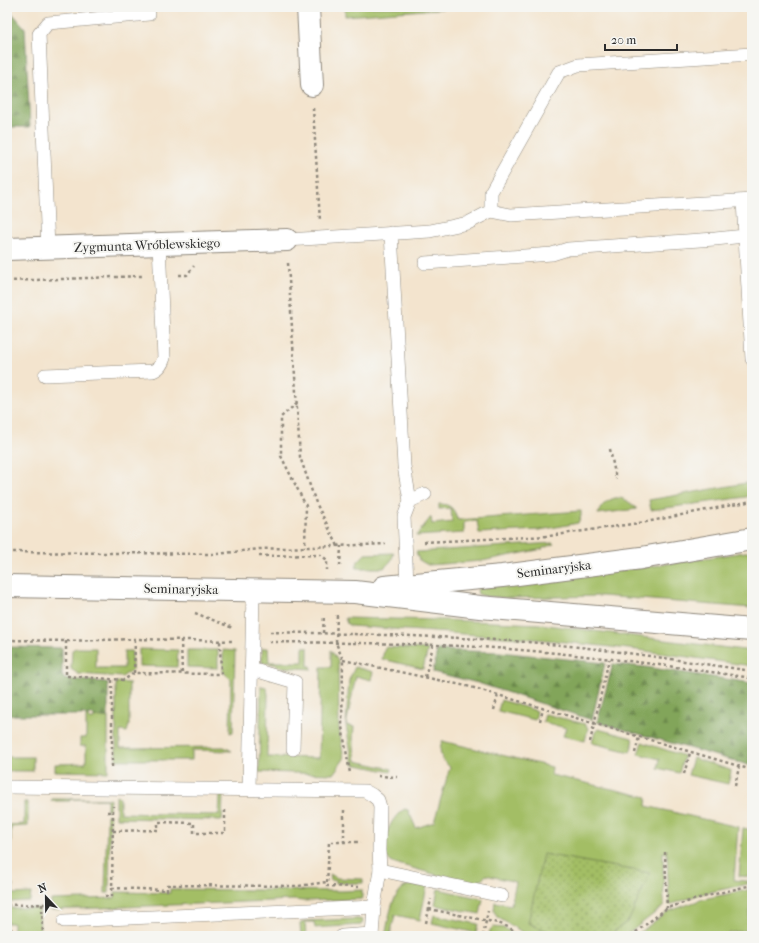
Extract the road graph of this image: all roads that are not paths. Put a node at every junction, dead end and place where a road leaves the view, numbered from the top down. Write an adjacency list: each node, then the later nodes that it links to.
1 (308, 7): 4 (street)
2 (148, 14): 11 (lane)
3 (752, 54): 6 (lane)
4 (312, 85)
5 (747, 201): 6 (lane); 8 (lane)
6 (491, 211): 7 (lane)
7 (391, 233): 9 (lane); 17 (lane)
8 (745, 236): 13 (lane); 14 (lane)
9 (287, 240): 10 (street, Zygmunta Wróblewskiego)
10 (159, 244): 11 (street, Zygmunta Wróblewskiego); 15 (lane)
11 (48, 248): 12 (street, Zygmunta Wróblewskiego)
12 (7, 249)
13 (425, 263)
14 (752, 359)
15 (45, 375)
16 (425, 494): 17 (lane)
17 (410, 501): 19 (lane)
18 (752, 539): 19 (street, Seminaryjska)
19 (407, 584): 22 (street, Seminaryjska)
20 (7, 586): 21 (street, Seminaryjska)
21 (253, 591): 22 (street, Seminaryjska); 24 (lane)
22 (355, 592): 23 (street, Seminaryjska)
23 (752, 630)
24 (251, 669): 25 (lane); 27 (lane)
25 (293, 749)
26 (7, 787): 27 (lane)
27 (249, 789): 28 (lane)
28 (380, 870): 29 (lane); 30 (lane)
29 (496, 895)
30 (374, 907): 31 (lane); 32 (lane)
31 (64, 921)
32 (372, 935): 33 (lane)
33 (342, 936)

